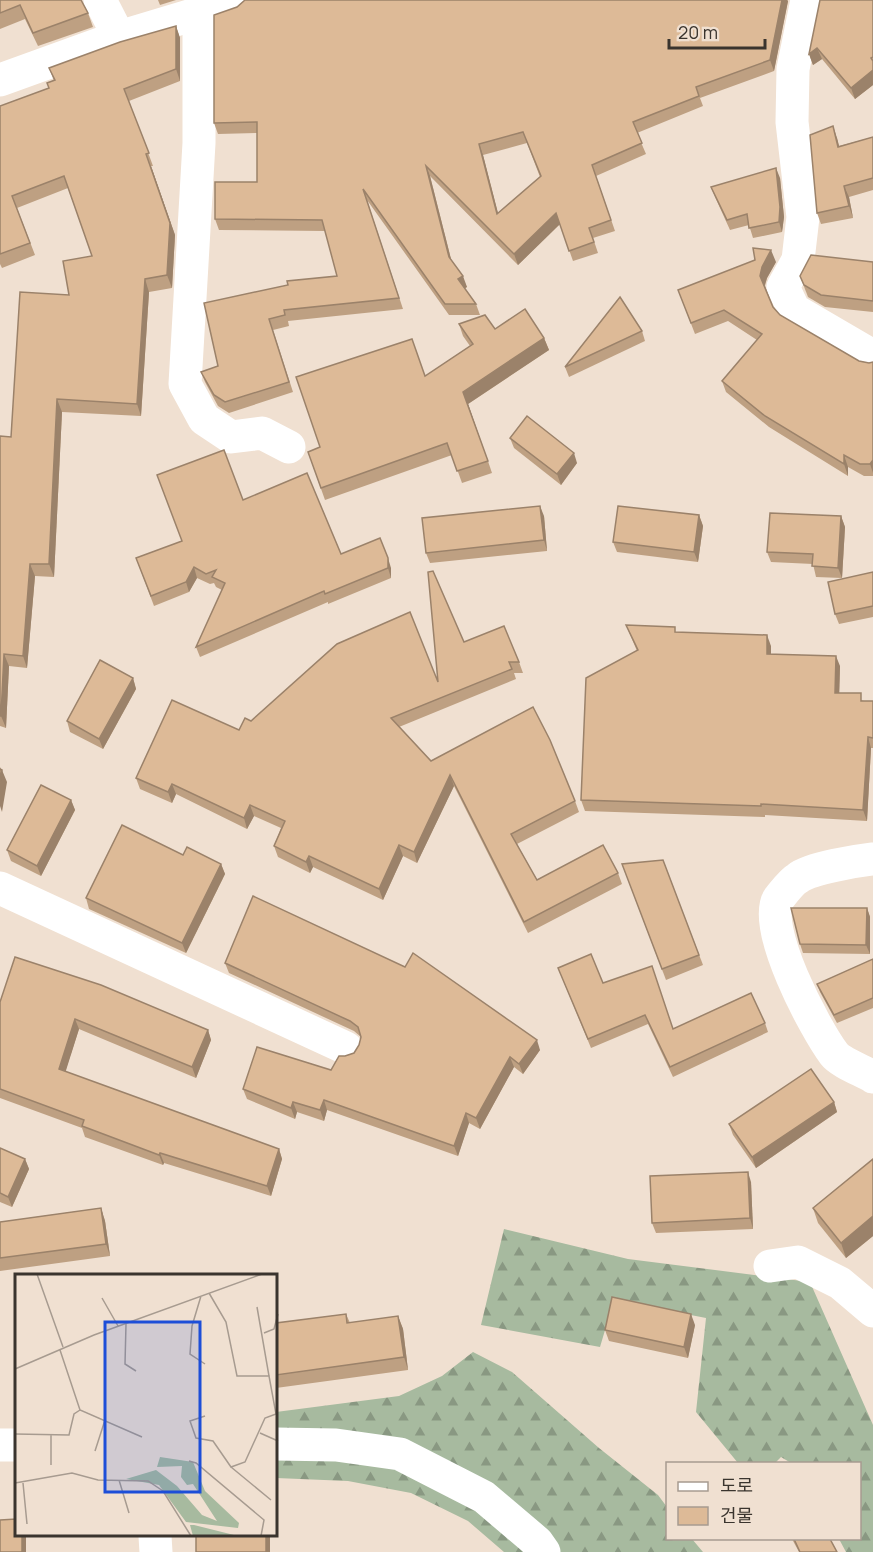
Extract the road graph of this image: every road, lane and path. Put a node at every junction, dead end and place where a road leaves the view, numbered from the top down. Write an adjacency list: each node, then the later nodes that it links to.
1 (100, 0): 5 (street)
2 (234, 0): 4 (street)
3 (807, 0): 7 (street)
4 (199, 13): 5 (street); 8 (street)
5 (119, 37): 6 (street)
6 (0, 80)
7 (873, 357)
8 (289, 447)
9 (873, 859): 12 (street)
10 (2, 897): 11 (street)
11 (346, 1048)
12 (873, 1077)
13 (770, 1266): 14 (street)
14 (873, 1311)
15 (278, 1444): 18 (street)
16 (155, 1537): 17 (street)
17 (156, 1552)
18 (544, 1552)

